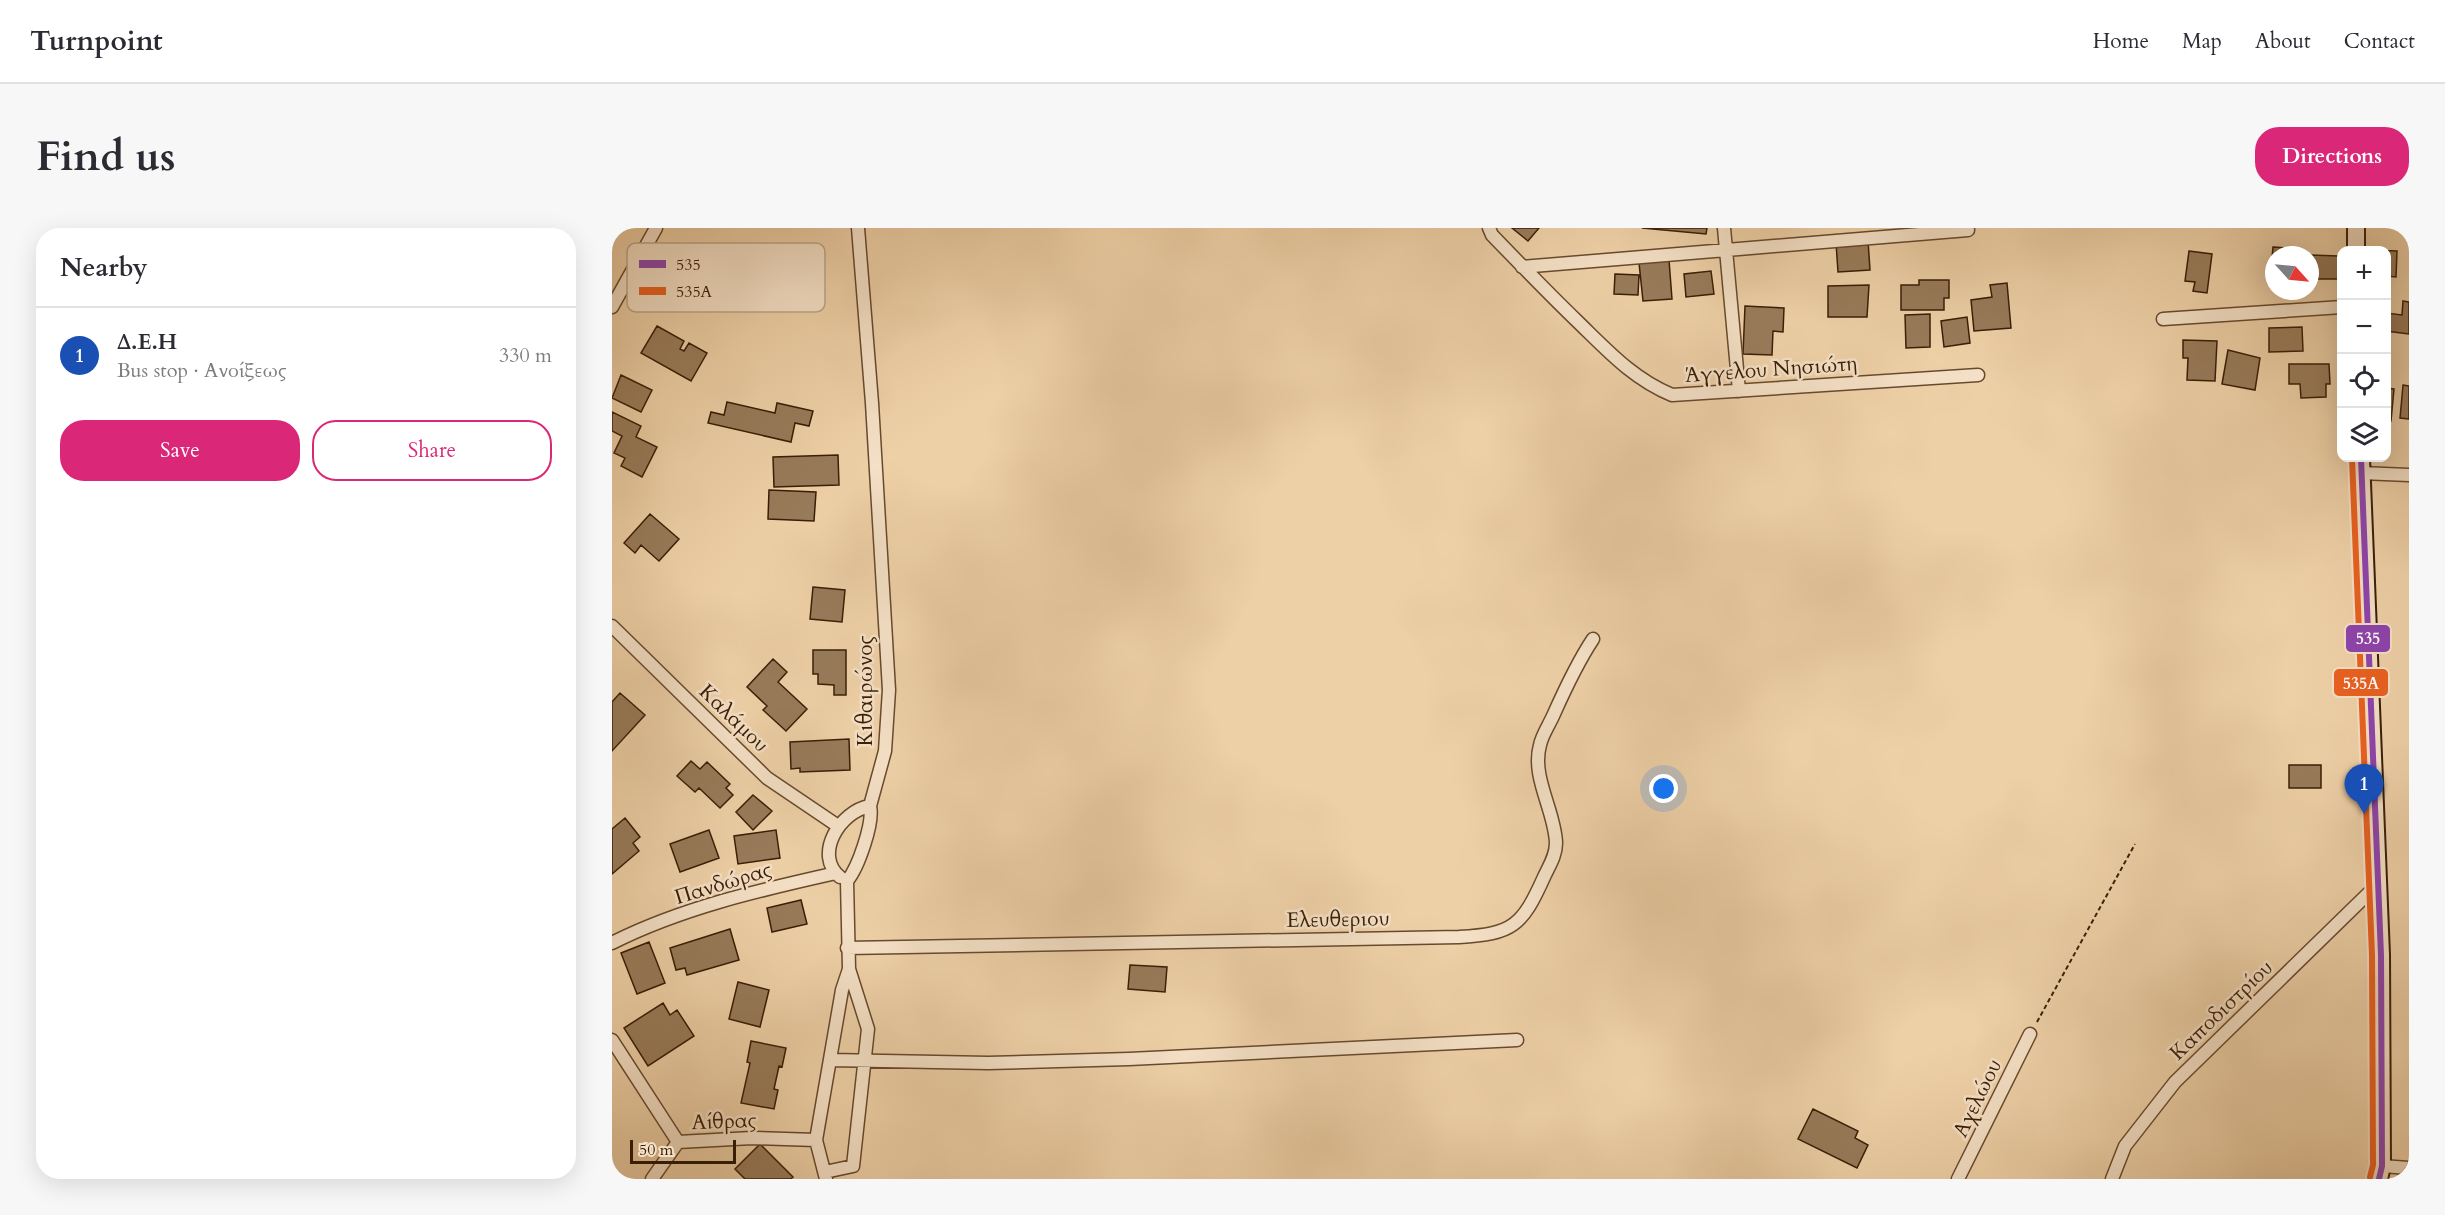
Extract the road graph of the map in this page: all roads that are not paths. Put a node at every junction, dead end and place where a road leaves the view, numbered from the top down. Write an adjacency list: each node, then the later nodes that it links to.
1 (656, 228): 7 (street)
2 (858, 228): 21 (street, Κιθαιρώνος)
3 (1489, 228): 10 (street, Άγγελου Νησιώτη)
4 (1724, 228): 9 (street)
5 (2356, 228): 8 (street)
6 (1968, 230): 9 (street)
7 (648, 243)
8 (2356, 246)
9 (1726, 249): 10 (street); 16 (street)
10 (1522, 267): 16 (street, Άγγελου Νησιώτη)
11 (627, 280): 12 (street)
12 (612, 307)
13 (2337, 307): 14 (street)
14 (2163, 319)
15 (1977, 375): 16 (street, Άγγελου Νησιώτη)
16 (1739, 391)
17 (2361, 465): 18 (street); 25 (street)
18 (2409, 475)
19 (612, 626): 22 (street, Καλάμου)
20 (1593, 639): 27 (street, Ελευθεριου)
21 (870, 807): 22 (street); 24 (street, Κιθαιρώνος)
22 (838, 826): 23 (street)
23 (836, 873): 24 (street); 26 (street, Πανδώρας)
24 (847, 881): 27 (street, Κιθαιρώνος)
25 (2379, 883): 37 (street); 41 (street, Καποδιστρίου)
26 (612, 944)
27 (847, 948): 28 (street, Κιθαιρώνος)
28 (849, 969): 32 (street, Κιθαιρώνος); 33 (street)
29 (2030, 1034): 40 (street, Αχελώου)
30 (612, 1040): 35 (street)
31 (1516, 1040): 33 (street)
32 (831, 1060): 33 (street); 34 (street, Κιθαιρώνος)
33 (865, 1060): 38 (street)
34 (816, 1140): 35 (street, Αίθρας); 38 (street, Κιθαιρώνος)
35 (678, 1142): 39 (street, Αίθρας)
36 (2409, 1168): 37 (street)
37 (2389, 1173)
38 (826, 1176)
39 (652, 1179)
40 (1958, 1179)
41 (2112, 1179)

